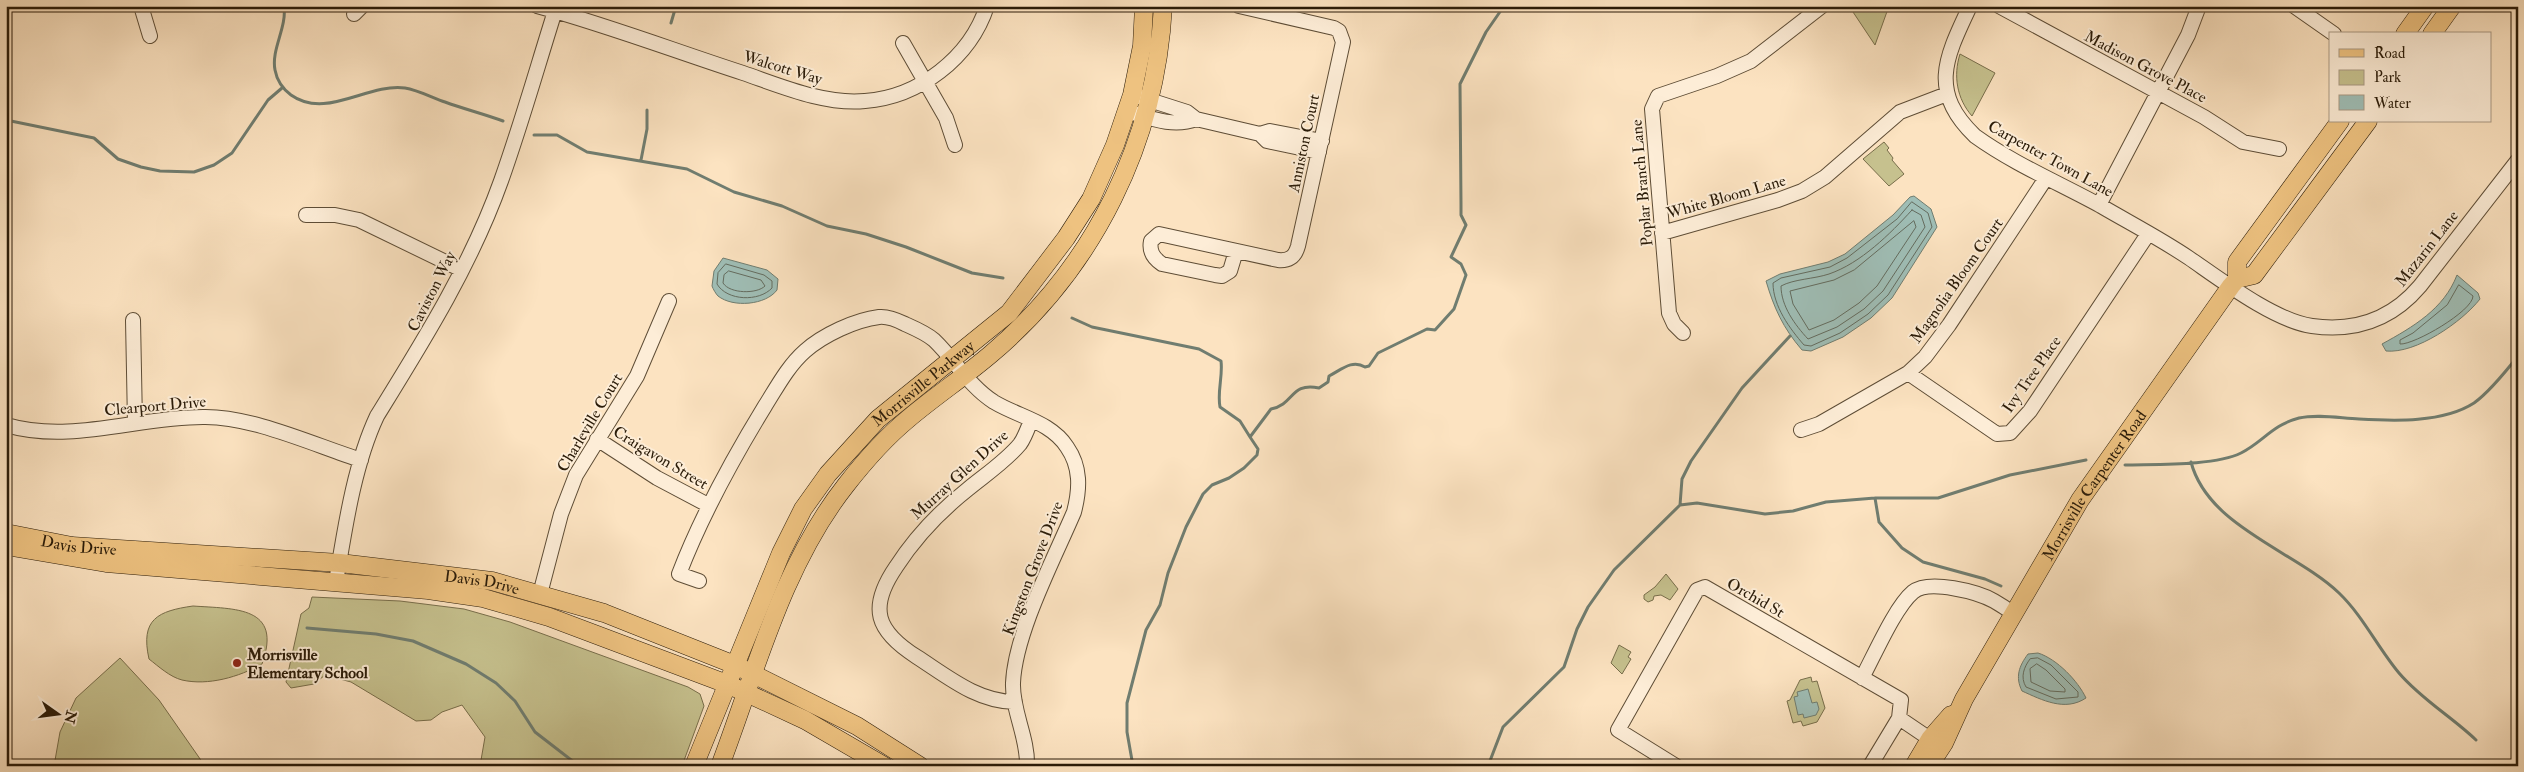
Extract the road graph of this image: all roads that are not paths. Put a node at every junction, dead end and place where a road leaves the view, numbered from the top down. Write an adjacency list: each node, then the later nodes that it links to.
1 (141, 6): 18 (street)
2 (538, 6): 14 (street, Walcott Way)
3 (986, 6): 20 (street, Walcott Way)
4 (1144, 6): 23 (main road, Morrisville Parkway)
5 (1163, 6): 24 (main road, Morrisville Parkway)
6 (1239, 6): 28 (street, Anniston Court)
7 (1822, 6): 34 (street, Poplar Branch Lane)
8 (1970, 6): 22 (street, Carpenter Town Lane)
9 (1999, 6): 21 (street, Madison Grove Place)
10 (2199, 6): 21 (street)
11 (2294, 6): 15 (street)
12 (2425, 6): 16 (main road)
13 (2452, 6): 17 (main road)
14 (555, 11): 20 (street, Walcott Way); 37 (street, Caviston Way)
15 (2331, 32)
16 (2406, 32)
17 (2433, 32)
18 (150, 36)
19 (903, 43): 20 (street)
20 (926, 81): 27 (street)
21 (2158, 92): 29 (street, Madison Grove Place); 32 (street)
22 (1947, 94): 31 (street, Carpenter Town Lane); 34 (street, White Bloom Lane)
23 (1130, 103): 24 (street); 42 (main road, Morrisville Parkway)
24 (1148, 109): 28 (street); 44 (main road, Morrisville Parkway)
25 (2339, 122): 38 (main road, Morrisville Carpenter Road)
26 (2367, 122): 38 (main road)
27 (955, 145)
28 (1321, 146): 36 (street, Anniston Court)
29 (2279, 149)
30 (2518, 160): 38 (street, Mazarin Lane)
31 (2046, 178): 32 (street, Carpenter Town Lane); 43 (street, Magnolia Bloom Court)
32 (2099, 205): 35 (street, Carpenter Town Lane)
33 (306, 215): 37 (street)
34 (1662, 233): 41 (street, Poplar Branch Lane)
35 (2148, 234): 38 (street, Carpenter Town Lane); 43 (street, Ivy Tree Place)
36 (1236, 251): 36 (street, Anniston Court)
37 (462, 270): 50 (street, Caviston Way)
38 (2234, 283): 58 (main road, Morrisville Carpenter Road)
39 (669, 301): 49 (street, Charleville Court)
40 (133, 320): 46 (street)
41 (1683, 333)
42 (954, 360): 44 (street, Kingston Grove Drive); 51 (street, Kingston Grove Drive); 59 (main road, Morrisville Parkway)
43 (1908, 373): 48 (street, Magnolia Bloom Court)
44 (965, 375): 45 (street, Kingston Grove Drive); 60 (main road, Morrisville Parkway)
45 (1032, 420): 65 (street, Kingston Grove Drive); 65 (street, Murray Glen Drive)
46 (135, 423): 47 (street, Clearport Drive); 50 (street, Clearport Drive)
47 (6, 425)
48 (1802, 430)
49 (597, 440): 51 (street, Craigavon Street); 57 (street, Charleville Court)
50 (360, 460): 54 (street, Caviston Way)
51 (708, 506): 55 (street, Kingston Grove Drive)
52 (6, 533): 54 (main road, Davis Drive)
53 (6, 546): 56 (main road, Davis Drive)
54 (340, 563): 56 (street, Caviston Way); 57 (main road, Davis Drive)
55 (699, 581)
56 (336, 582): 62 (main road, Davis Drive)
57 (540, 594): 59 (main road, Davis Drive)
58 (2014, 614): 61 (street); 64 (main road, Morrisville Carpenter Road)
59 (735, 665): 60 (main road, Davis Drive); 62 (main road, Morrisville Parkway)
60 (753, 674): 63 (main road, Morrisville Parkway); 71 (main road, Davis Drive)
61 (1862, 678): 66 (street, Orchid St); 73 (street, Orchid St)
62 (727, 684): 63 (main road, Davis Drive); 68 (main road, Morrisville Parkway)
63 (746, 693): 69 (main road, Morrisville Parkway); 70 (main road, Davis Drive)
64 (1964, 699): 67 (main road, Morrisville Carpenter Road); 76 (main road, Morrisville Carpenter Road)
65 (1015, 702): 72 (street, Kingston Grove Drive)
66 (1899, 718): 67 (street); 74 (street)
67 (1930, 739): 75 (main road, Morrisville Carpenter Road)
68 (694, 766)
69 (720, 766)
70 (884, 766)
71 (920, 766)
72 (1027, 766)
73 (1676, 766)
74 (1870, 766)
75 (1914, 766)
76 (1930, 766)

